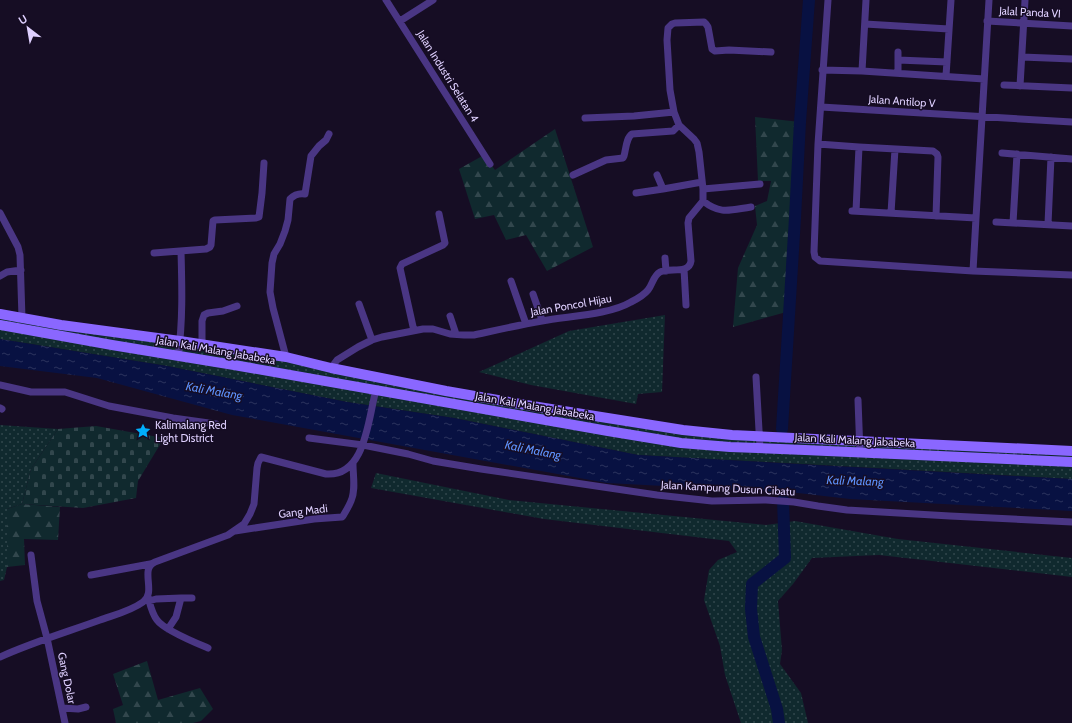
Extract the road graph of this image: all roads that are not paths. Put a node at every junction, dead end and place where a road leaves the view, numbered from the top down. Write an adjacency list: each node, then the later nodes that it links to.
1 (386, 0): 8 (street, Jalan Industri Selatan 4)
2 (433, 0): 8 (street)
3 (828, 0): 20 (street)
4 (866, 0): 11 (street)
5 (951, 0): 13 (street)
6 (989, 0): 9 (street)
7 (1025, 0): 10 (street)
8 (400, 21): 43 (street, Jalan Industri Selatan 4)
9 (987, 21): 10 (street, Jalal Panda VI); 24 (street)
10 (1024, 23): 12 (street, Jalal Panda VI); 16 (street)
11 (865, 24): 13 (street); 21 (street)
12 (1072, 26)
13 (949, 29): 19 (street)
14 (771, 52): 29 (street)
15 (898, 52): 18 (street)
16 (1022, 57): 17 (street); 26 (street)
17 (1072, 59)
18 (898, 60): 19 (street); 22 (street)
19 (947, 62): 23 (street)
20 (822, 70): 21 (street); 28 (street)
21 (862, 71): 22 (street)
22 (898, 73): 23 (street)
23 (946, 76): 24 (street)
24 (984, 79): 31 (street)
25 (1004, 85): 26 (street)
26 (1020, 86): 27 (street)
27 (1072, 88)
28 (821, 108): 31 (street, Jalan Antilop V); 35 (street)
29 (674, 112): 30 (street); 33 (street)
30 (585, 118)
31 (982, 118): 32 (street, Jalan Antilop V); 56 (street)
32 (1072, 122)
33 (679, 125): 44 (street); 47 (street)
34 (329, 134): 87 (street)
35 (818, 144): 36 (street); 67 (street)
36 (859, 147): 37 (street); 53 (street)
37 (895, 149): 53 (street); 55 (street)
38 (1002, 153): 39 (street)
39 (1017, 154): 40 (street); 58 (street)
40 (1051, 157): 41 (street); 59 (street)
41 (1072, 159)
42 (264, 163): 61 (street)
43 (490, 164)
44 (573, 175)
45 (657, 175): 48 (street)
46 (760, 184): 47 (street)
47 (702, 185): 48 (street); 50 (street)
48 (663, 189): 49 (street)
49 (636, 193)
50 (703, 201): 51 (street); 64 (street)
51 (752, 207)
52 (0, 213): 65 (street)
53 (891, 213): 55 (street)
54 (438, 214): 81 (street)
55 (936, 216): 56 (street)
56 (976, 218): 67 (street)
57 (996, 222): 58 (street)
58 (1013, 223): 59 (street)
59 (1048, 224): 60 (street)
60 (1072, 226)
61 (181, 252): 62 (street); 84 (street)
62 (154, 254)
63 (665, 258): 66 (street)
64 (684, 269): 66 (street); 73 (street)
65 (21, 270): 69 (street); 77 (street)
66 (666, 271): 78 (street, Jalan Poncol Hijau)
67 (973, 271): 68 (street)
68 (1072, 275)
69 (0, 276)
70 (511, 281): 79 (street)
71 (533, 294): 78 (street)
72 (359, 304): 83 (street)
73 (686, 305)
74 (237, 306): 85 (street)
75 (0, 314): 77 (main road, Jalan Kali Malang Jababeka)
76 (450, 316): 82 (street)
77 (22, 318): 84 (main road, Jalan Kali Malang Jababeka)
78 (542, 320): 79 (street, Jalan Poncol Hijau)
79 (526, 324): 82 (street, Jalan Poncol Hijau)
80 (0, 325): 86 (main road, Jalan Kali Malang Jababeka)
81 (414, 331): 82 (street, Jalan Poncol Hijau); 83 (street, Jalan Poncol Hijau)
82 (456, 334)
83 (372, 340): 88 (street, Jalan Poncol Hijau)
84 (180, 341): 85 (main road, Jalan Kali Malang Jababeka); 86 (street)
85 (202, 344): 87 (main road, Jalan Kali Malang Jababeka)
86 (178, 356): 91 (main road, Jalan Kali Malang Jababeka)
87 (286, 357): 88 (main road, Jalan Kali Malang Jababeka)
88 (331, 368): 93 (main road, Jalan Kali Malang Jababeka)
89 (756, 377): 96 (street)
90 (0, 385): 95 (street)
91 (375, 394): 94 (main road, Jalan Kali Malang Jababeka); 99 (street)
92 (858, 400): 98 (street)
93 (532, 406): 94 (main road); 96 (main road, Jalan Kali Malang Jababeka)
94 (530, 418): 100 (main road, Jalan Kali Malang Jababeka)
95 (216, 424)
96 (763, 436): 98 (main road, Jalan Kali Malang Jababeka); 100 (street)
97 (310, 438): 99 (street, Jalan Kampung Dusun Cibatu)
98 (860, 440): 101 (main road, Jalan Kali Malang Jababeka); 102 (street)
99 (363, 444): 104 (street); 105 (street, Jalan Kampung Dusun Cibatu)
100 (764, 449): 102 (main road, Jalan Kali Malang Jababeka)
101 (1072, 451)
102 (860, 453): 103 (main road, Jalan Kali Malang Jababeka)
103 (1072, 462)
104 (352, 464): 106 (street, Gang Madi); 106 (street)
105 (1072, 522)
106 (235, 531): 108 (street)
107 (31, 555): 114 (street, Gang Dolar)
108 (150, 564): 109 (street); 112 (street)
109 (90, 575)
110 (181, 598): 111 (street); 112 (street); 113 (street)
111 (192, 598)
112 (148, 599): 113 (street); 114 (street)
113 (168, 629): 115 (street)
114 (47, 638): 116 (street); 118 (street, Gang Dolar)
115 (208, 648)
116 (0, 657)
117 (86, 707): 118 (street)
118 (62, 708): 119 (street, Gang Dolar)
119 (65, 723)

